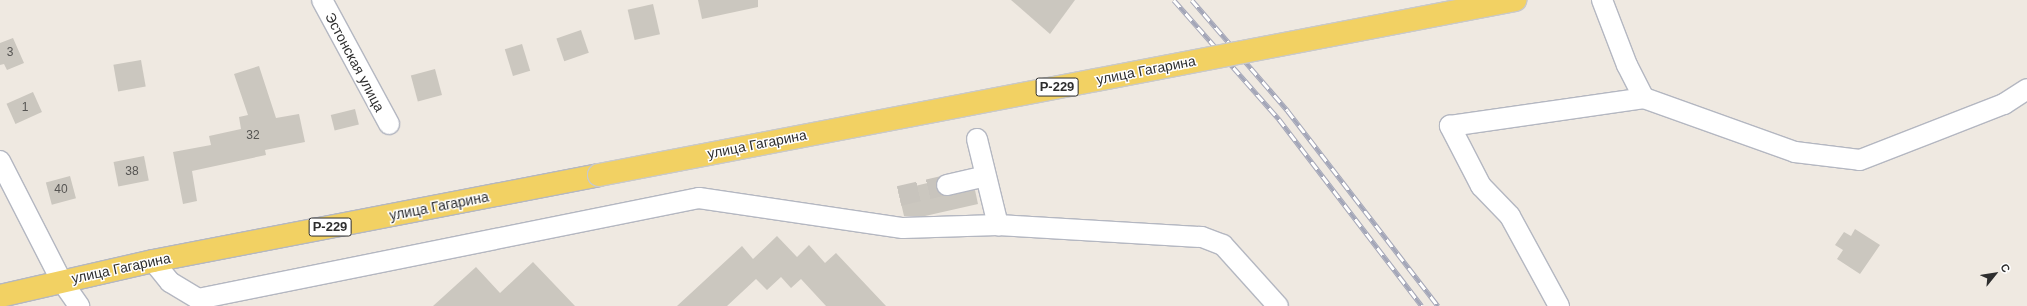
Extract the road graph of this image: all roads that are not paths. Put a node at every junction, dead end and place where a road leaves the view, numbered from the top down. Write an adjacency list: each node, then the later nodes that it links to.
1 (322, 0): 6 (street, Эстонская улица)
2 (1516, 0): 12 (main road, улица Гагарина / Р-229, bridge)
3 (1602, 0): 5 (street)
4 (2027, 89): 5 (street)
5 (1644, 98): 17 (street)
6 (389, 124)
7 (977, 139): 9 (street)
8 (0, 161): 13 (street)
9 (985, 176): 10 (street); 11 (street)
10 (947, 185)
11 (998, 225): 12 (street); 16 (street)
12 (153, 261): 13 (main road, улица Гагарина / Р-229)
13 (61, 280): 14 (main road, улица Гагарина / Р-229); 15 (street)
14 (0, 296)
15 (79, 306)
16 (1278, 306)
17 (1559, 306)

